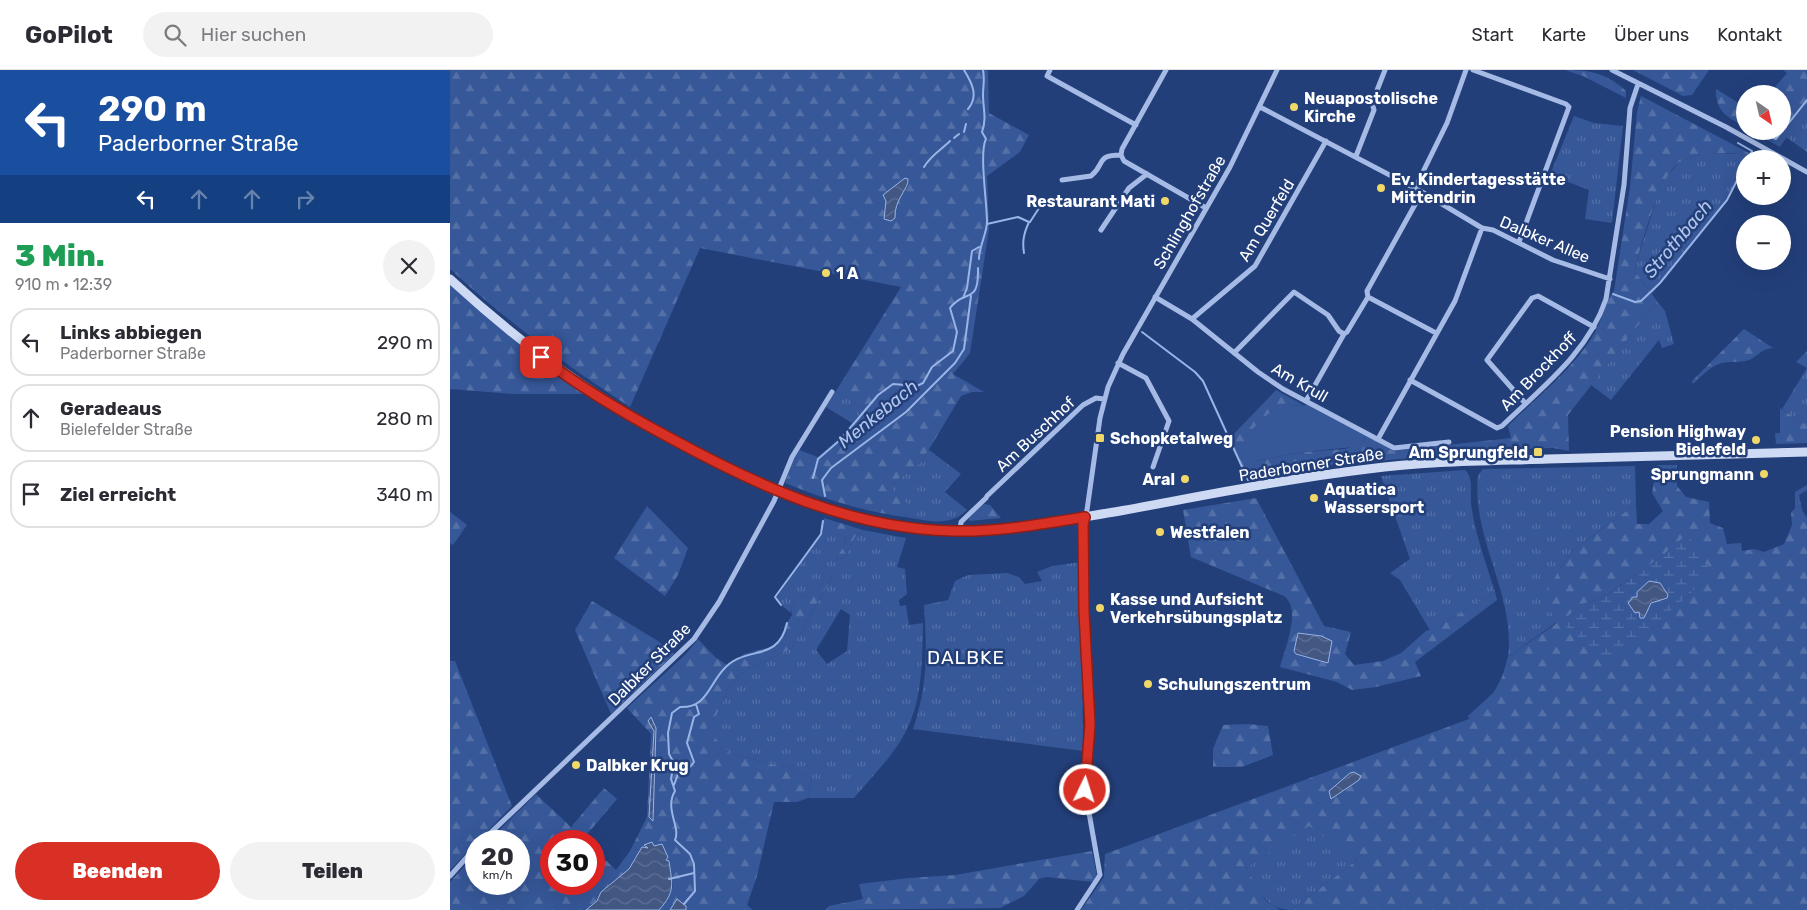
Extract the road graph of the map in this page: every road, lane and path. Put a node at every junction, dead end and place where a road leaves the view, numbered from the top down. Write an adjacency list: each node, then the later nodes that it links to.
1 (1050, 70): 10 (street)
2 (1166, 70): 10 (street)
3 (1277, 70): 9 (street, Schlinghofstraße)
4 (1385, 70): 13 (street)
5 (1466, 70): 17 (street)
6 (1473, 70): 22 (street)
7 (1612, 70): 8 (street)
8 (1638, 84): 14 (street); 24 (street, Am Brockhoff)
9 (1260, 107): 11 (street, Dalbker Allee); 19 (street, Schlinghofstraße)
10 (1136, 125): 12 (street)
11 (1326, 142): 13 (street, Dalbker Allee); 27 (street, Am Querfeld)
12 (1121, 155): 15 (street); 16 (street)
13 (1356, 156): 17 (street, Dalbker Allee)
14 (1807, 172)
15 (1147, 174): 19 (street); 21 (street)
16 (1062, 180)
17 (1415, 188): 18 (street, Dalbker Allee)
18 (1422, 192): 20 (street, Dalbker Allee); 26 (street)
19 (1206, 208): 25 (street, Schlinghofstraße)
20 (1482, 228): 22 (street, Dalbker Allee); 30 (street)
21 (1101, 230)
22 (1519, 242): 24 (street, Dalbker Allee)
23 (450, 279): 42 (main road, Paderborner Straße)
24 (1610, 279): 28 (street, Am Brockhoff)
25 (1155, 297): 27 (street, Am Krull); 32 (street, Schlinghofstraße)
26 (1368, 297): 29 (street); 30 (street)
27 (1192, 319): 31 (street, Am Krull)
28 (1594, 327): 37 (street, Am Brockhoff); 37 (street)
29 (1344, 334): 31 (street); 36 (street)
30 (1436, 334): 33 (street)
31 (1234, 353): 36 (street, Am Krull)
32 (1118, 363): 35 (street, Schlinghofstraße); 41 (street)
33 (1410, 380): 37 (street, Am Brockhoff); 38 (street)
34 (832, 392): 42 (street, Dalbker Straße)
35 (1104, 399): 43 (street, Schlinghofstraße); 44 (street, Am Buschhof)
36 (1306, 401): 38 (street, Am Krull)
37 (1525, 403)
38 (1378, 439): 39 (street, Am Krull)
39 (1449, 442)
40 (1807, 452): 43 (main road, Paderborner Straße)
41 (1153, 467)
42 (778, 491): 44 (main road, Paderborner Straße); 45 (street, Dalbker Straße)
43 (1085, 517): 44 (main road, Paderborner Straße); 48 (street)
44 (960, 531)
45 (494, 830)
46 (465, 859): 47 (street)
47 (450, 876)
48 (1077, 910)

